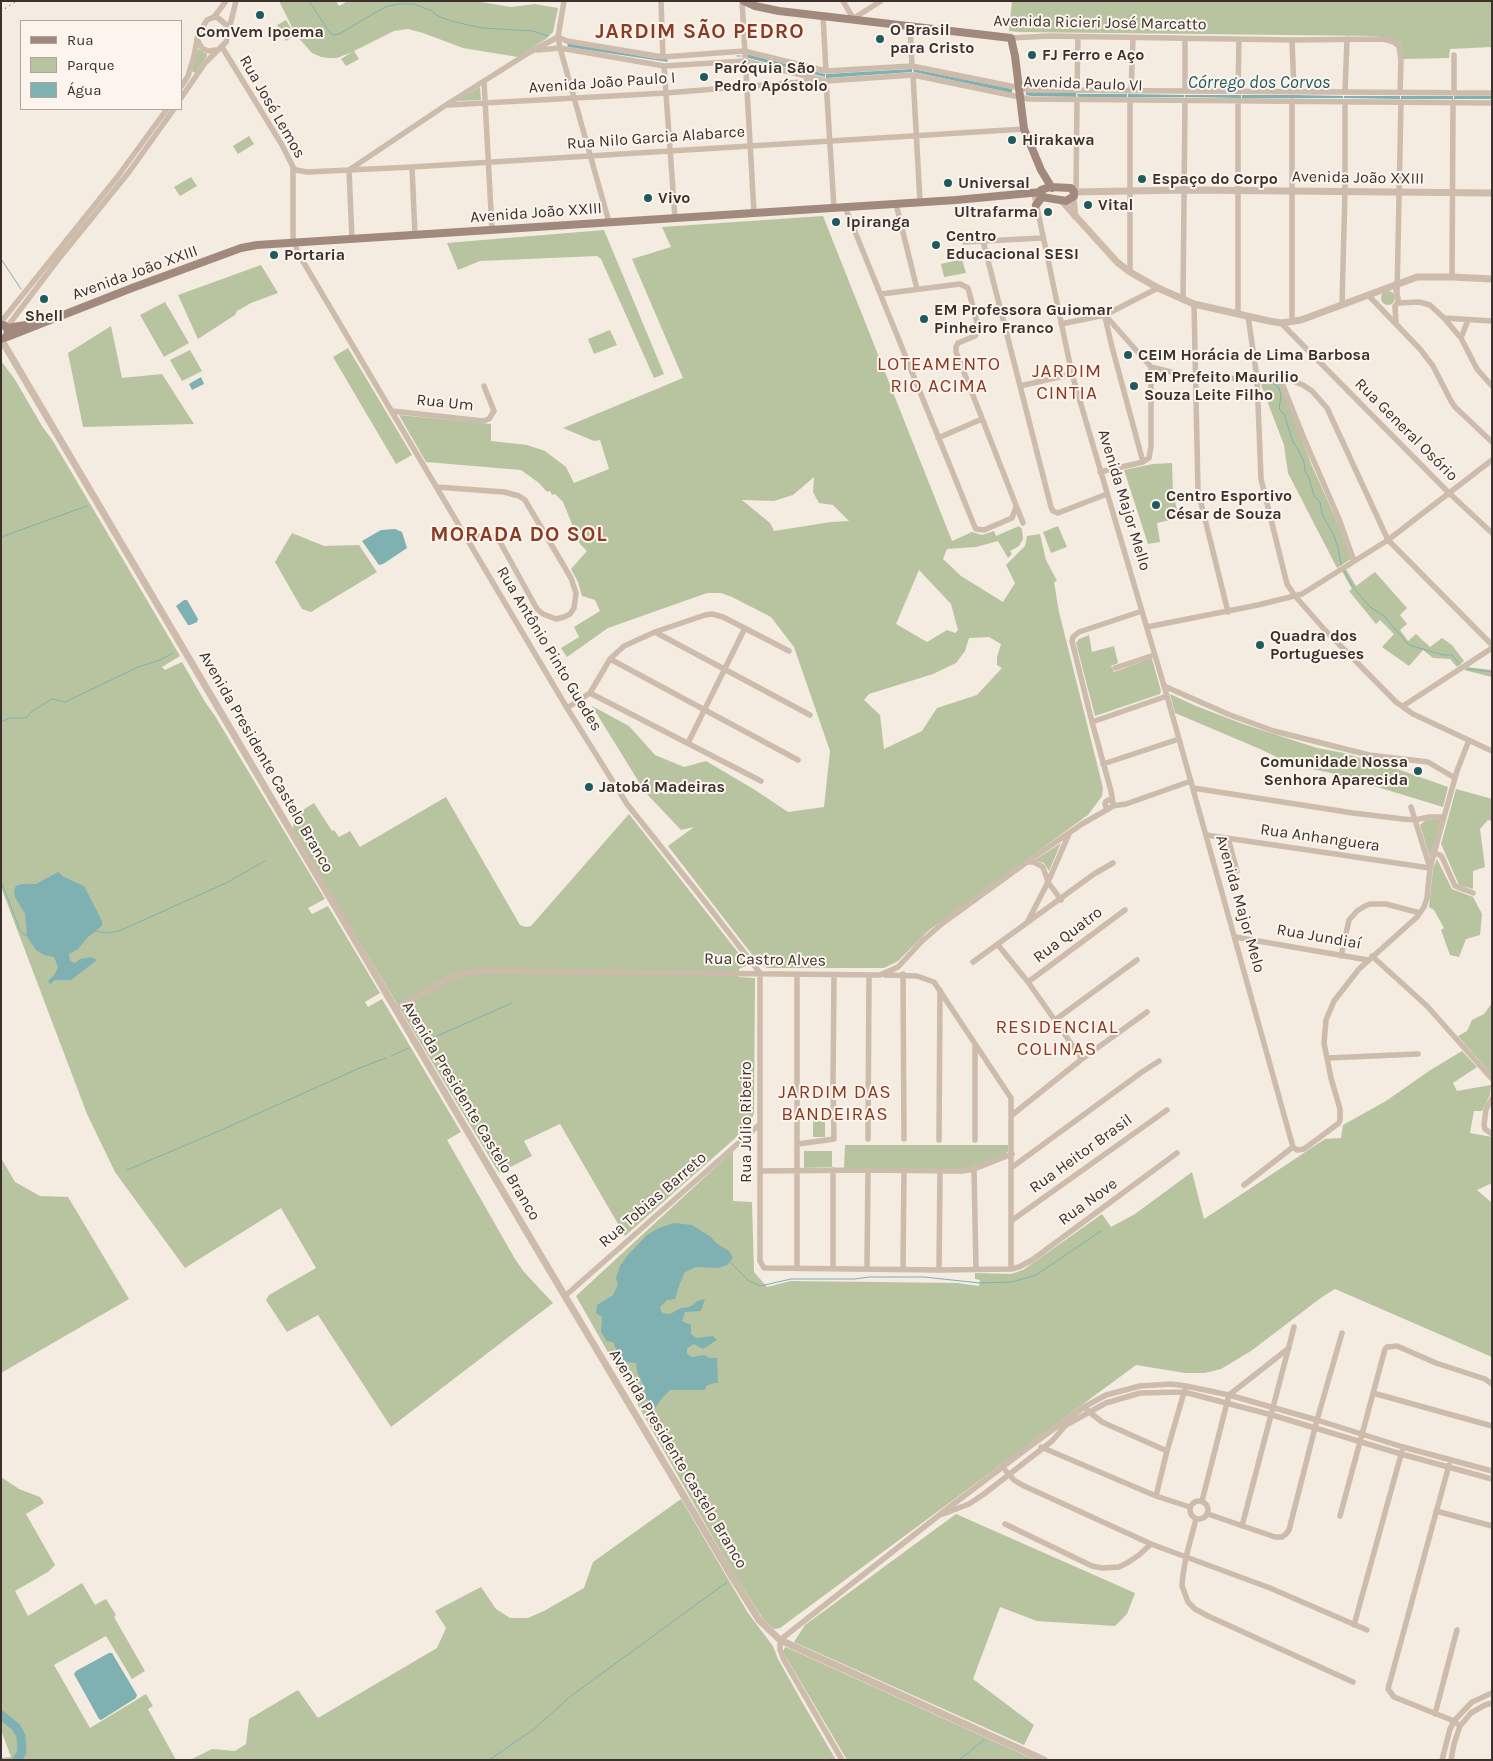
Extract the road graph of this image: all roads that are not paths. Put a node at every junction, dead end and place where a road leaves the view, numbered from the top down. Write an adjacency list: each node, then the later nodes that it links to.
1 (226, 1): 9 (street)
2 (236, 1): 12 (street)
3 (564, 1): 14 (street)
4 (660, 1): 27 (street)
5 (743, 1): 8 (main road, Avenida Ricieri José Marcatto); 24 (street)
6 (843, 1): 10 (street)
7 (881, 1): 10 (street)
8 (824, 16): 10 (main road, Avenida Ricieri José Marcatto); 31 (street)
9 (214, 17): 12 (street); 13 (street)
10 (853, 18): 11 (main road, Avenida Ricieri José Marcatto)
11 (910, 25): 16 (main road, Avenida Ricieri José Marcatto); 30 (street)
12 (229, 27): 22 (street)
13 (198, 34): 22 (street); 35 (street)
14 (558, 37): 23 (street); 25 (street); 27 (street, Avenida Paulo VI)
15 (1078, 37): 16 (street, Avenida Ricieri José Marcatto); 17 (street, Avenida Ricieri José Marcatto); 38 (street)
16 (1012, 38): 37 (main road)
17 (1133, 38): 18 (street, Avenida Ricieri José Marcatto); 39 (street)
18 (1186, 39): 19 (street, Avenida Ricieri José Marcatto); 40 (street)
19 (1239, 39): 21 (street, Avenida Ricieri José Marcatto); 41 (street)
20 (1347, 39): 21 (street, Avenida Ricieri José Marcatto); 43 (street); 44 (street, Avenida Ricieri José Marcatto)
21 (1292, 40): 42 (street)
22 (220, 48): 48 (street); 71 (street, Rua José Lemos)
23 (560, 48): 25 (street, Avenida Paulo VI); 29 (street, Avenida Paulo VI); 49 (street)
24 (744, 51): 27 (street, Avenida Paulo VI); 28 (street); 31 (street, Avenida Paulo VI)
25 (530, 52): 33 (street)
26 (1454, 55): 46 (street)
27 (663, 56)
28 (745, 61): 29 (street, Avenida Paulo VI); 34 (street, Avenida Paulo VI); 36 (street)
29 (664, 66): 45 (street)
30 (912, 66): 31 (street, Avenida Paulo VI); 37 (street, Avenida Paulo VI)
31 (826, 71)
32 (913, 76): 34 (street, Avenida Paulo VI); 50 (street, Avenida Paulo VI); 65 (street)
33 (484, 81): 60 (street); 61 (street)
34 (822, 81): 36 (street, Avenida João Paulo I); 66 (street)
35 (182, 85)
36 (746, 86): 45 (street, Avenida João Paulo I); 67 (street)
37 (1019, 87): 38 (street, Avenida Paulo VI); 50 (main road)
38 (1077, 91): 39 (street, Avenida Paulo VI)
39 (1131, 91): 40 (street, Avenida Paulo VI)
40 (1185, 91): 41 (street, Avenida Paulo VI)
41 (1238, 91): 42 (street, Avenida Paulo VI)
42 (1294, 92): 43 (street, Avenida Paulo VI)
43 (1345, 92): 44 (street, Avenida Paulo VI)
44 (1400, 92): 46 (street, Avenida Paulo VI)
45 (666, 93): 49 (street, Avenida João Paulo I); 68 (street)
46 (1454, 93): 47 (street, Avenida Paulo VI)
47 (1492, 93)
48 (182, 97)
49 (574, 98): 60 (street, Avenida João Paulo I); 69 (street)
50 (1020, 98): 51 (street, Avenida Paulo VI); 64 (main road)
51 (1077, 100): 52 (street, Avenida Paulo VI); 83 (street)
52 (1130, 100): 53 (street, Avenida Paulo VI); 75 (street)
53 (1184, 100): 54 (street, Avenida Paulo VI); 74 (street)
54 (1238, 101): 55 (street, Avenida Paulo VI); 76 (street)
55 (1292, 101): 56 (street, Avenida Paulo VI); 77 (street)
56 (1345, 102): 57 (street, Avenida Paulo VI); 79 (street)
57 (1400, 102): 58 (street, Avenida Paulo VI); 80 (street)
58 (1453, 102): 59 (street, Avenida Paulo VI); 81 (street)
59 (1492, 103)
60 (485, 104): 61 (street, Avenida João Paulo I); 70 (street)
61 (446, 105): 73 (street)
62 (166, 110): 125 (street)
63 (173, 110): 125 (street)
64 (1024, 129): 65 (street, Rua Nilo Garcia Alabarce); 78 (main road)
65 (916, 135): 66 (street, Rua Nilo Garcia Alabarce); 85 (street)
66 (829, 141): 67 (street, Rua Nilo Garcia Alabarce); 89 (street)
67 (750, 145): 68 (street, Rua Nilo Garcia Alabarce); 90 (street)
68 (670, 151): 69 (street, Rua Nilo Garcia Alabarce); 92 (street)
69 (590, 156): 70 (street, Rua Nilo Garcia Alabarce); 93 (street)
70 (488, 162): 72 (street, Rua Nilo Garcia Alabarce); 94 (street)
71 (292, 167): 73 (street, Rua Nilo Garcia Alabarce); 100 (street, Rua José Lemos)
72 (412, 167): 73 (street, Rua Nilo Garcia Alabarce); 95 (street)
73 (349, 170): 97 (street)
74 (1185, 190): 75 (street, Avenida João XXIII); 76 (street, Avenida João XXIII); 109 (street)
75 (1130, 191): 83 (street, Avenida João XXIII); 101 (street)
76 (1237, 191): 77 (street, Avenida João XXIII); 114 (street)
77 (1291, 191): 79 (street, Avenida João XXIII); 121 (street)
78 (1042, 192): 83 (main road, Avenida João XXIII); 84 (main road, Avenida João XXIII); 85 (main road, Avenida João XXIII); 87 (main road)
79 (1345, 192): 80 (street, Avenida João XXIII); 112 (street)
80 (1399, 192): 81 (street, Avenida João XXIII); 104 (street)
81 (1452, 193): 82 (street, Avenida João XXIII); 102 (street)
82 (1492, 193)
83 (1074, 194): 84 (main road, Avenida João XXIII); 91 (street)
84 (1061, 200): 91 (street)
85 (920, 202): 86 (main road, Avenida João XXIII)
86 (896, 204): 88 (main road, Avenida João XXIII); 106 (street)
87 (1036, 205): 96 (street, Avenida Major Mello)
88 (845, 207): 89 (main road, Avenida João XXIII); 107 (street)
89 (834, 208): 90 (main road, Avenida João XXIII)
90 (754, 213): 92 (main road, Avenida João XXIII)
91 (1075, 216): 101 (street)
92 (675, 218): 93 (main road, Avenida João XXIII)
93 (609, 222): 94 (main road, Avenida João XXIII)
94 (492, 230): 95 (main road, Avenida João XXIII)
95 (415, 235): 97 (main road, Avenida João XXIII)
96 (1042, 238): 98 (street); 124 (street, Avenida Major Mello)
97 (352, 239): 100 (main road, Avenida João XXIII)
98 (983, 241): 99 (street); 134 (street)
99 (965, 242)
100 (294, 243): 120 (main road, Avenida João XXIII); 136 (street, Rua Antônio Pinto Guedes)
101 (1130, 272): 105 (street)
102 (1452, 277): 103 (street); 104 (street)
103 (1492, 279)
104 (1395, 285): 108 (street); 111 (street)
105 (1158, 288): 109 (street); 115 (street)
106 (917, 289): 107 (street); 137 (street)
107 (881, 294): 138 (street)
108 (1368, 295): 112 (street); 113 (street)
109 (1183, 300): 110 (street)
110 (1194, 304): 114 (street); 130 (street)
111 (1397, 304): 113 (street); 117 (street); 123 (street)
112 (1342, 305): 121 (street)
113 (1381, 308): 123 (street)
114 (1238, 314): 116 (street)
115 (1105, 315): 124 (street); 128 (street); 141 (street)
116 (1248, 316): 122 (street); 131 (street)
117 (1444, 318): 118 (street); 127 (street)
118 (1468, 320): 119 (street); 127 (street)
119 (1492, 321)
120 (46, 322): 125 (main road, Avenida João XXIII); 126 (main road, Avenida João XXIII)
121 (1292, 322): 122 (street)
122 (1281, 323): 144 (street, Rua General Osório)
123 (1396, 323): 139 (street)
124 (1061, 324): 129 (street, Avenida Major Mello)
125 (4, 326): 126 (main road)
126 (3, 338): 218 (street, Avenida Presidente Castelo Branco)
127 (1461, 338): 135 (street)
128 (1151, 367): 130 (street); 141 (street)
129 (1072, 374): 134 (street); 142 (street, Avenida Major Mello)
130 (1195, 378): 131 (street); 154 (street)
131 (1257, 378): 132 (street); 152 (street)
132 (1280, 378): 150 (street); 151 (street)
133 (484, 386): 136 (street, Rua Um)
134 (1020, 386): 145 (street)
135 (1492, 386)
136 (392, 411): 143 (street, Rua Antônio Pinto Guedes)
137 (982, 419): 138 (street); 146 (street)
138 (938, 438): 147 (street)
139 (1492, 442)
140 (1492, 460): 144 (street)
141 (1143, 462): 142 (street)
142 (1100, 472): 145 (street, Avenida Major Mello)
143 (437, 487): 149 (street, Rua Antônio Pinto Guedes); 149 (street)
144 (1448, 492): 148 (street, Rua General Osório); 150 (street)
145 (1107, 494): 153 (street, Avenida Major Mello)
146 (1016, 507): 147 (street); 147 (street)
147 (1012, 518)
148 (1492, 533)
149 (468, 538): 168 (street, Rua Antônio Pinto Guedes)
150 (1388, 540): 151 (street); 158 (street)
151 (1354, 561): 152 (street)
152 (1295, 596): 154 (street); 167 (street)
153 (1142, 611): 155 (street, Avenida Major Melo); 171 (street)
154 (1228, 612): 155 (street)
155 (1147, 627): 160 (street, Avenida Major Melo)
156 (745, 628): 157 (street); 159 (street); 163 (street)
157 (656, 632): 161 (street); 163 (street)
158 (1492, 647): 167 (street)
159 (789, 651)
160 (1154, 654): 162 (street); 164 (street, Avenida Major Melo)
161 (610, 659): 165 (street); 169 (street)
162 (1115, 668)
163 (724, 670): 169 (street); 170 (street)
164 (1164, 686): 166 (street, Avenida Major Melo); 178 (street)
165 (590, 693): 168 (street); 174 (street)
166 (1167, 696): 171 (street); 172 (street, Avenida Major Melo)
167 (1403, 706): 173 (street)
168 (567, 708): 210 (street, Rua Antônio Pinto Guedes)
169 (704, 710): 174 (street); 176 (street)
170 (810, 715)
171 (1092, 722): 177 (street)
172 (1179, 738): 177 (street); 180 (street, Avenida Major Melo)
173 (1469, 740): 175 (street); 178 (street)
174 (688, 743): 179 (street)
175 (1492, 751)
176 (798, 760)
177 (1103, 764): 181 (street)
178 (1455, 778): 186 (street)
179 (762, 781)
180 (1191, 781): 182 (street, Avenida Major Melo); 184 (street, Rua Castro Alves)
181 (1109, 786): 183 (street); 184 (street)
182 (1193, 788): 188 (street); 190 (street, Avenida Major Melo)
183 (1106, 802): 184 (street); 187 (street, Rua Castro Alves)
184 (1112, 806): 187 (street, Rua Castro Alves)
185 (1411, 807): 188 (street)
186 (1444, 817): 188 (street); 192 (street)
187 (1092, 818): 189 (street, Rua Castro Alves)
188 (1415, 820): 195 (street)
189 (1069, 833): 193 (street, Rua Castro Alves); 197 (street)
190 (1206, 835): 191 (street, Rua Anhanguera); 203 (street, Avenida Major Melo)
191 (1228, 838): 195 (street, Rua Anhanguera); 196 (street)
192 (1434, 854): 195 (street); 198 (street)
193 (1027, 862): 197 (street); 209 (street, Rua Castro Alves)
194 (1113, 863): 199 (street)
195 (1430, 868): 201 (street)
196 (1237, 871)
197 (1048, 882): 199 (street); 202 (street)
198 (1473, 893)
199 (1061, 900): 202 (street)
200 (1125, 910): 216 (street, Rua Quatro)
201 (1420, 913): 205 (street); 206 (street)
202 (1027, 923): 204 (street)
203 (1235, 937): 205 (street, Rua Jundiaí); 237 (street, Avenida Major Melo)
204 (998, 945): 208 (street); 216 (street)
205 (1341, 956): 206 (street, Rua Jundiaí)
206 (1370, 958): 223 (street); 226 (street)
207 (1137, 960): 220 (street)
208 (973, 962)
209 (898, 967): 214 (street, Rua Castro Alves); 215 (street)
210 (760, 973): 211 (street, Rua Castro Alves); 218 (street, Rua Castro Alves); 230 (street, Rua Júlio Ribeiro)
211 (797, 974): 212 (street, Rua Castro Alves); 236 (street)
212 (834, 975): 213 (street, Rua Castro Alves); 236 (street)
213 (869, 975): 214 (street, Rua Castro Alves); 232 (street)
214 (880, 975): 215 (street)
215 (904, 975): 217 (street); 233 (street)
216 (1028, 982): 220 (street)
217 (940, 990): 221 (street); 234 (street)
218 (395, 1009): 257 (street, Avenida Presidente Castelo Branco)
219 (1148, 1012): 224 (street)
220 (1055, 1020): 224 (street)
221 (975, 1045): 229 (street); 235 (street)
222 (1418, 1054): 223 (street)
223 (1327, 1058): 237 (street)
224 (1082, 1060): 229 (street)
225 (1159, 1061): 240 (street)
226 (1492, 1079)
227 (1492, 1099): 231 (street)
228 (1167, 1110): 249 (street, Rua Heitor Brasil)
229 (1012, 1115): 239 (street)
230 (759, 1125): 246 (street, Rua Júlio Ribeiro); 257 (street, Rua Tobias Barreto)
231 (1492, 1134)
232 (868, 1139)
233 (904, 1139)
234 (939, 1140)
235 (975, 1140)
236 (798, 1144): 241 (street)
237 (1293, 1148): 248 (street)
238 (1177, 1152): 255 (street, Rua Nove)
239 (1012, 1154): 240 (street); 245 (street)
240 (1011, 1168): 249 (street)
241 (798, 1170): 242 (street); 246 (street); 250 (street)
242 (833, 1170): 243 (street); 252 (street)
243 (868, 1170): 244 (street); 251 (street)
244 (904, 1170): 247 (street); 253 (street)
245 (974, 1170): 247 (street); 254 (street)
246 (760, 1171): 250 (street, Rua Júlio Ribeiro)
247 (940, 1171): 256 (street)
248 (1244, 1185)
249 (1011, 1221): 255 (street)
250 (797, 1268): 252 (street)
251 (867, 1268): 252 (street); 253 (street)
252 (832, 1269)
253 (903, 1269): 256 (street)
254 (976, 1269): 255 (street); 256 (street)
255 (1011, 1269)
256 (939, 1270)
257 (565, 1296): 303 (street, Avenida Presidente Castelo Branco)
258 (1294, 1327): 260 (street)
259 (1342, 1333): 271 (street)
260 (1289, 1348): 266 (street); 268 (street)
261 (1492, 1384): 265 (street)
262 (1186, 1386): 263 (street); 264 (street); 266 (street)
263 (1140, 1390): 264 (street); 269 (street)
264 (1184, 1392): 267 (street); 279 (street)
265 (1373, 1393): 272 (street); 274 (street)
266 (1229, 1395): 267 (street); 268 (street)
267 (1227, 1403): 270 (street); 288 (street)
268 (1274, 1408): 270 (street); 271 (street)
269 (1086, 1409): 276 (street); 278 (street); 279 (street)
270 (1272, 1415): 273 (street); 296 (street)
271 (1317, 1420): 273 (street); 274 (street)
272 (1492, 1426)
273 (1315, 1427): 275 (street); 296 (street)
274 (1361, 1434): 275 (street); 277 (street)
275 (1360, 1440): 280 (street); 293 (street)
276 (1033, 1444): 278 (street); 283 (street)
277 (1403, 1447): 280 (street); 281 (street)
278 (1044, 1448): 285 (street); 287 (street)
279 (1167, 1451): 287 (street)
280 (1401, 1454): 282 (street); 300 (street)
281 (1451, 1460): 282 (street); 284 (street)
282 (1449, 1467): 286 (street); 290 (street)
283 (1003, 1468): 285 (street); 291 (street)
284 (1492, 1472)
285 (1009, 1474): 291 (street); 298 (street)
286 (1492, 1479)
287 (1156, 1496): 289 (street)
288 (1202, 1501): 289 (street); 292 (street)
289 (1190, 1507): 294 (street)
290 (1436, 1511): 297 (street); 307 (street)
291 (941, 1514): 303 (street)
292 (1208, 1514): 294 (street); 296 (street)
293 (1340, 1516)
294 (1196, 1519): 299 (street)
295 (1005, 1524): 298 (street)
296 (1242, 1526)
297 (1492, 1526)
298 (1151, 1544): 299 (street)
299 (1186, 1557): 300 (street); 304 (street)
300 (1354, 1626): 301 (street)
301 (1366, 1630)
302 (1457, 1630): 307 (street)
303 (780, 1640): 310 (street); 311 (street, Avenida Presidente Castelo Branco)
304 (1353, 1682)
305 (1492, 1693): 308 (street)
306 (1492, 1703): 309 (street)
307 (1435, 1714): 308 (street)
308 (1454, 1721): 309 (street); 312 (street)
309 (1460, 1726): 313 (street)
310 (842, 1760)
311 (1044, 1760)
312 (1442, 1760)
313 (1451, 1760)

